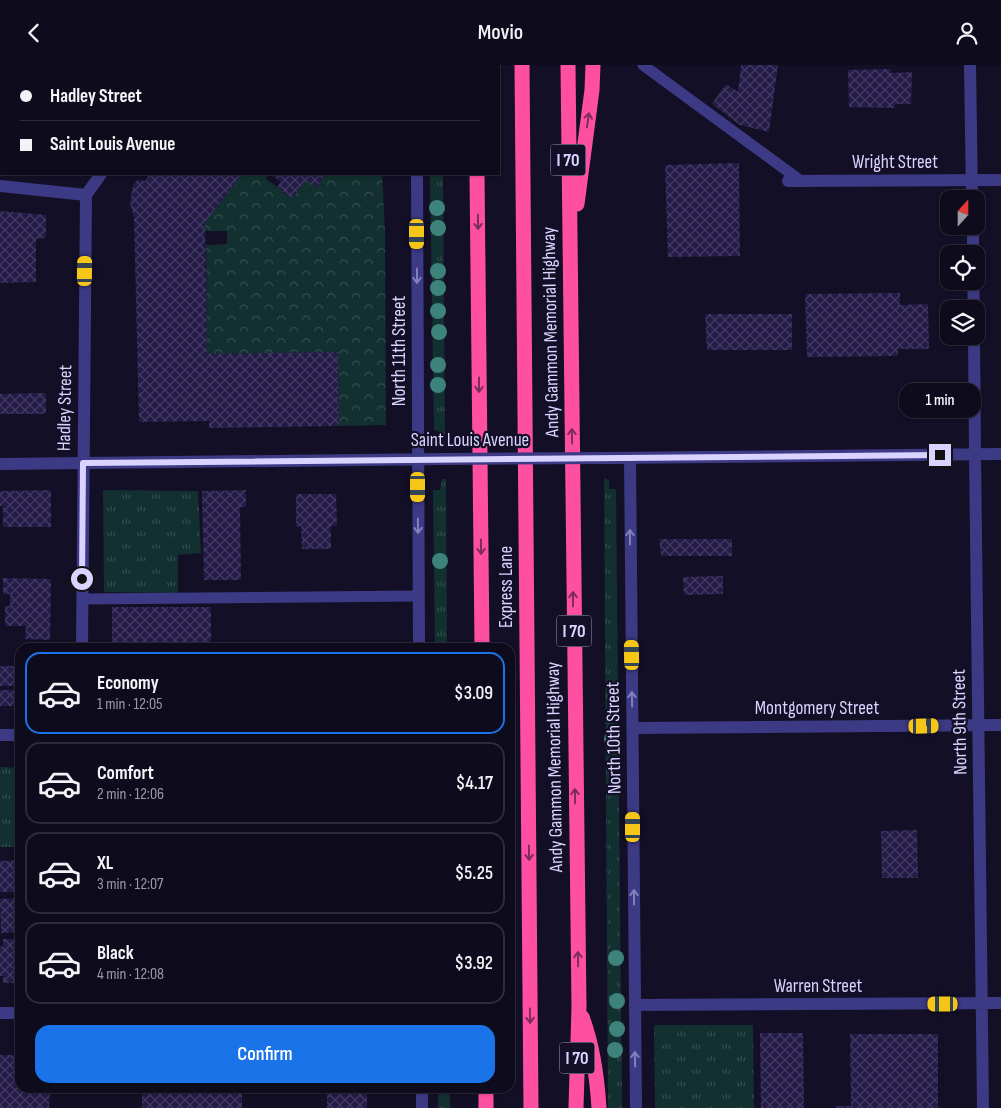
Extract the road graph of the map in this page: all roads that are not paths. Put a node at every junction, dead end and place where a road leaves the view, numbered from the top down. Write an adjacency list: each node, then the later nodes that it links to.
1 (522, 65): 43 (highway, Express Lane, one-way to 43)
2 (568, 65): 15 (highway, Andy Gammon Memorial Highway / I 70)
3 (593, 65): 15 (highway, one-way to 3)
4 (643, 65): 10 (lane)
5 (970, 65): 11 (street)
6 (100, 175): 14 (street)
7 (417, 175): 20 (street, North 11th Street, one-way to 20)
8 (478, 175): 27 (highway, one-way to 27)
9 (1001, 180): 11 (street, Wright Street)
10 (795, 181): 11 (street, Wright Street)
11 (972, 181): 13 (street)
12 (0, 186): 14 (street)
13 (972, 190)
14 (86, 195): 21 (street, Hadley Street)
15 (570, 255): 36 (highway, Andy Gammon Memorial Highway / I 70, one-way to 15)
16 (974, 345): 17 (street, North 9th Street)
17 (976, 454): 18 (street, Saint Louis Avenue); 19 (street, Saint Louis Avenue); 28 (street, North 9th Street)
18 (1001, 454)
19 (630, 458): 20 (street, Saint Louis Avenue, bridge); 30 (street, North 10th Street, one-way to 19)
20 (418, 459): 21 (street, Saint Louis Avenue); 23 (street, North 11th Street, one-way to 23)
21 (83, 463): 22 (street, Saint Louis Avenue); 24 (street, Hadley Street)
22 (0, 464)
23 (419, 596): 24 (lane); 26 (street, North 11th Street)
24 (82, 599): 25 (street, Hadley Street)
25 (82, 643)
26 (419, 643)
27 (482, 643)
28 (979, 725): 29 (street, Montgomery Street); 30 (street, Montgomery Street); 33 (street, North 9th Street)
29 (1001, 725)
30 (633, 728): 35 (street, North 10th Street, one-way to 30)
31 (0, 735): 32 (street)
32 (15, 735)
33 (982, 1003): 34 (street, Warren Street); 35 (street, Warren Street); 47 (street, North 9th Street)
34 (1001, 1003)
35 (635, 1005): 46 (street, North 10th Street, one-way to 35)
36 (579, 1007): 44 (highway, Andy Gammon Memorial Highway / I 70); 45 (highway)
37 (0, 1013): 38 (street)
38 (15, 1013)
39 (422, 1093): 41 (street)
40 (486, 1093): 42 (highway)
41 (422, 1108)
42 (486, 1108)
43 (531, 1108)
44 (576, 1108)
45 (599, 1108)
46 (636, 1108)
47 (983, 1108)

